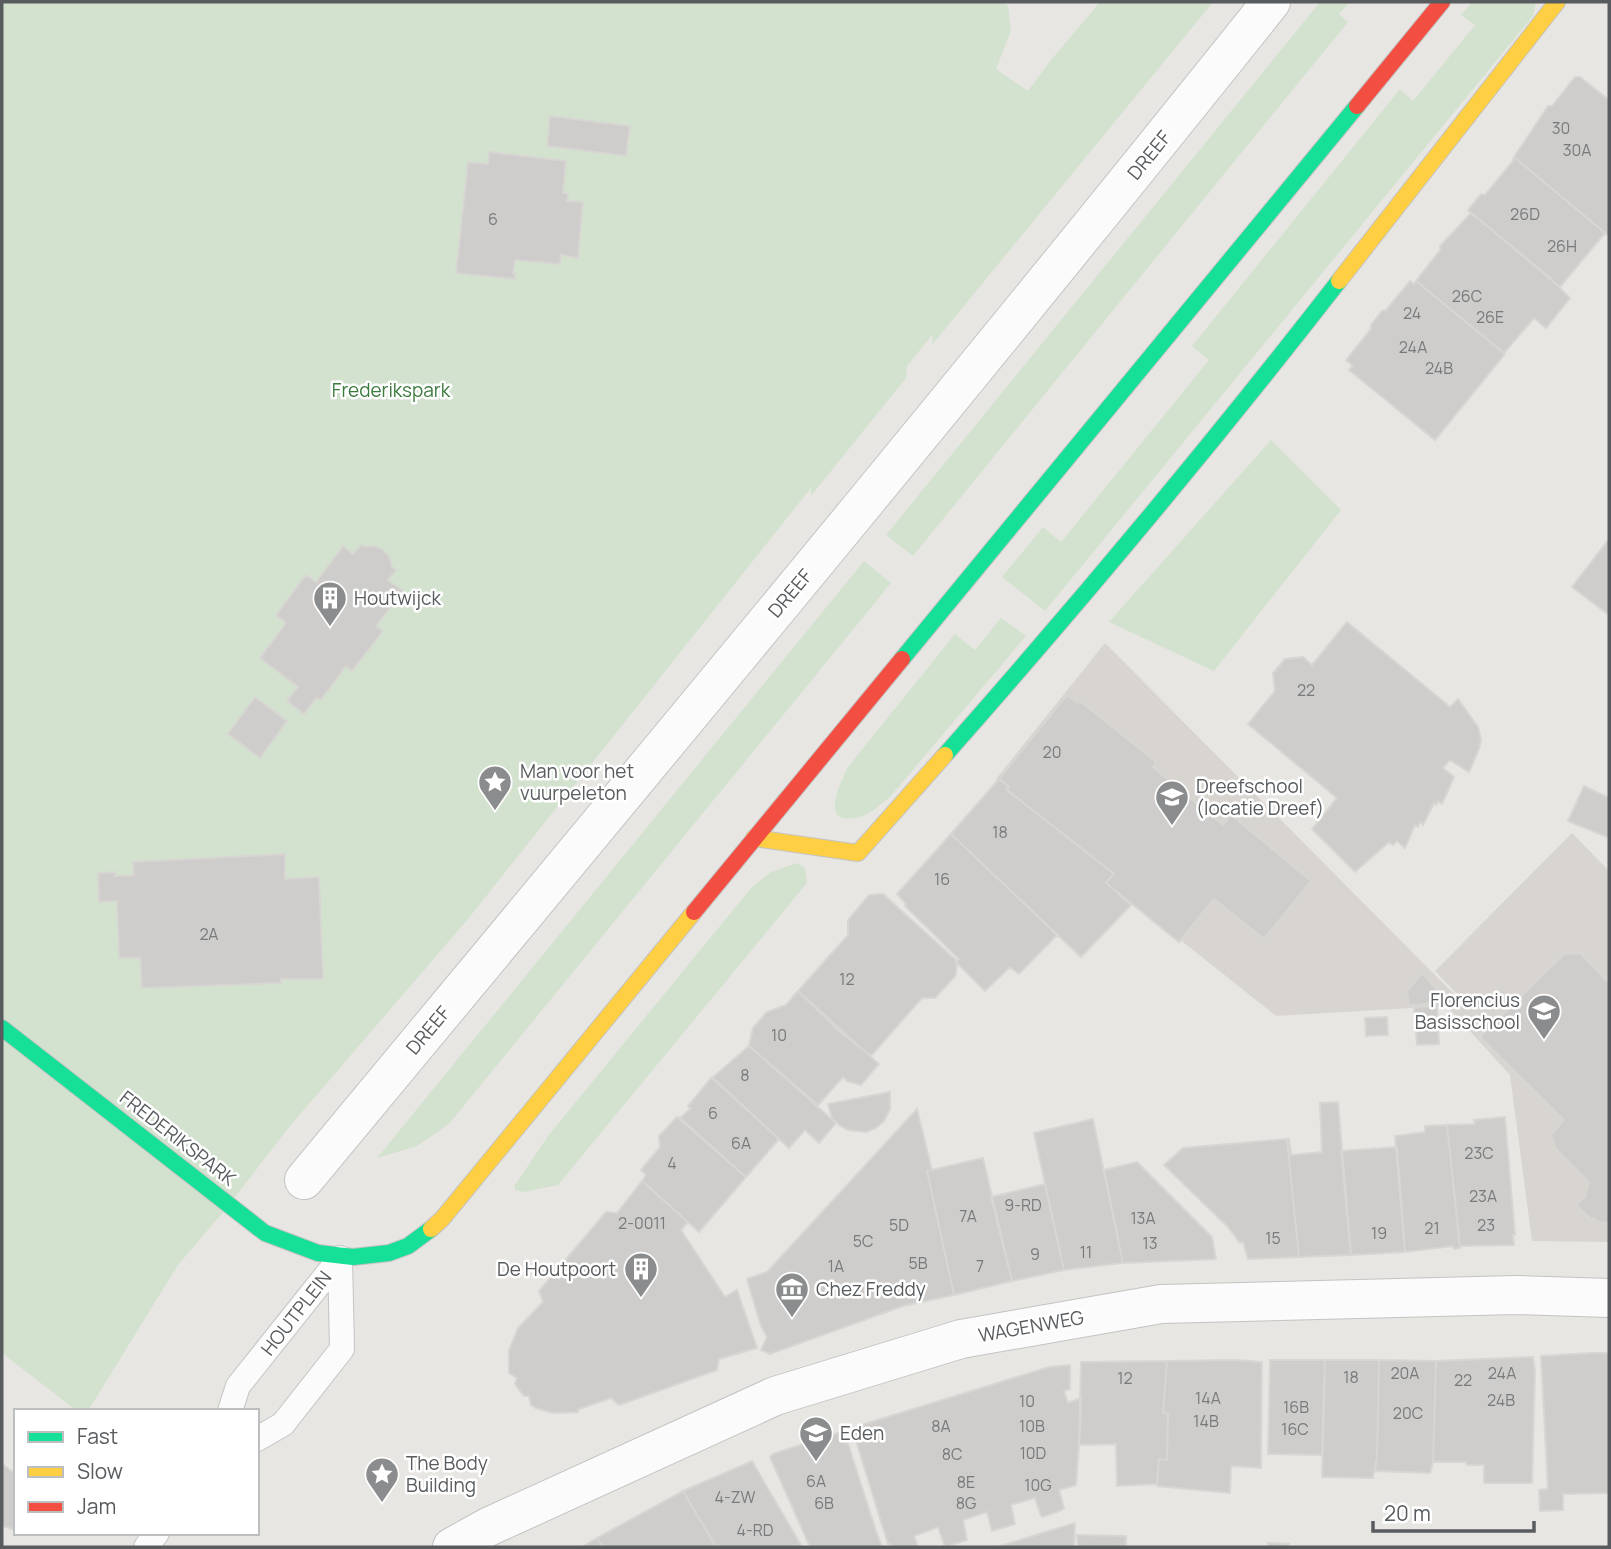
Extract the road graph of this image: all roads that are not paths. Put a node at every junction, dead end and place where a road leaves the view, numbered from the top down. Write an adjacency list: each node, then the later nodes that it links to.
1 (1271, 2): 6 (street, DREEF)
2 (1442, 2): 4 (street)
3 (1557, 2): 4 (street)
4 (754, 838): 7 (street)
5 (2, 1028): 7 (street, FREDERIKSPARK)
6 (304, 1180)
7 (340, 1258): 9 (lane, HOUTPLEIN); 10 (lane, HOUTPLEIN)
8 (1609, 1298): 11 (street, WAGENWEG)
9 (231, 1409)
10 (259, 1438)
11 (452, 1547)

